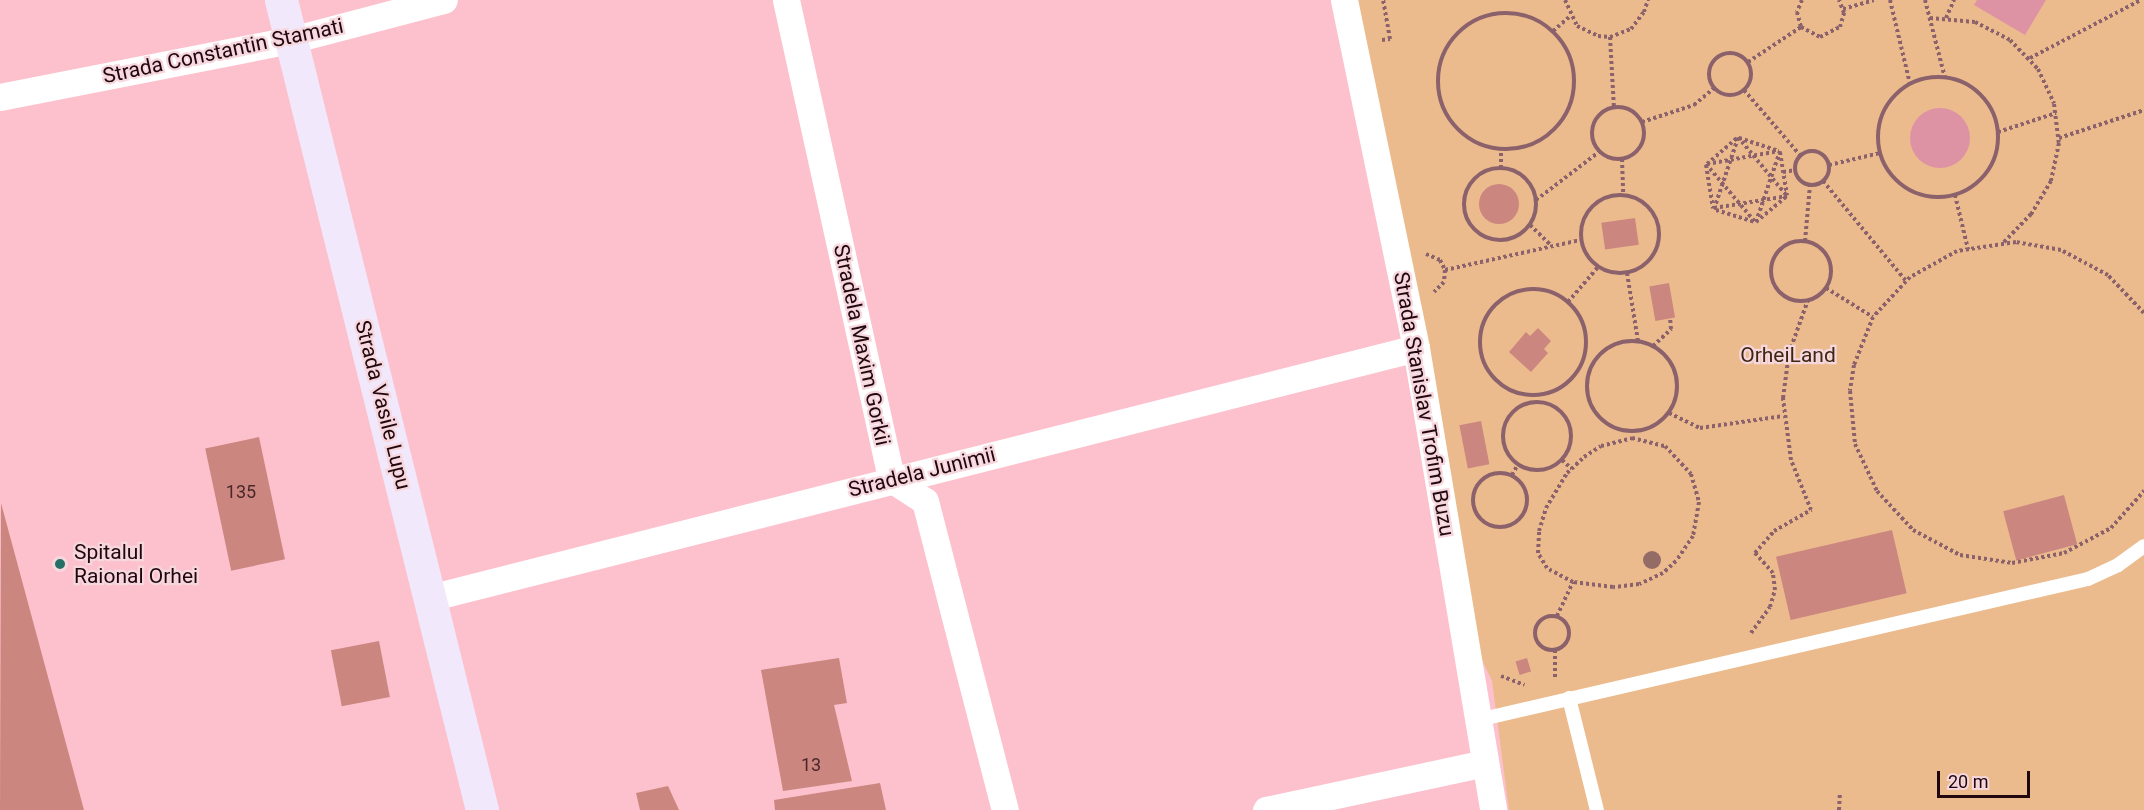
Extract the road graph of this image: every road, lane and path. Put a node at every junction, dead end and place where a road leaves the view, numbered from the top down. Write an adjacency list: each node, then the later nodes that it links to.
1 (281, 0): 21 (main road, Strada Vasile Lupu)
2 (444, 0): 21 (street, Strada Constantin Stamati)
3 (786, 0): 88 (street, Stradela Maxim Gorkii)
4 (1344, 0): 75 (street, Strada Stanislav Trofim Buzu)
5 (1565, 0): 15 (path)
6 (1648, 0): 20 (path)
7 (1802, 0): 18 (path)
8 (1839, 0): 14 (path)
9 (1874, 0): 14 (path)
10 (1890, 0): 25 (path)
11 (1925, 0): 16 (path)
12 (1954, 0): 17 (path)
13 (2141, 0): 22 (path)
14 (1843, 9): 18 (path)
15 (1570, 16): 19 (path); 20 (path)
16 (1930, 18): 17 (path); 24 (path)
17 (1946, 18): 22 (path)
18 (1801, 27): 23 (path)
19 (1552, 31): 36 (path); 36 (path)
20 (1610, 37): 29 (path)
21 (291, 40): 28 (street, Strada Constantin Stamati); 92 (main road, Strada Vasile Lupu)
22 (2030, 58): 31 (path)
23 (1748, 62): 26 (path); 27 (path)
24 (1945, 78): 25 (path); 33 (path)
25 (1910, 84): 39 (path)
26 (1714, 88): 27 (path); 32 (path)
27 (1744, 90): 40 (path)
28 (0, 97)
29 (1614, 108): 32 (path); 37 (path)
30 (2144, 110): 35 (path)
31 (2056, 113): 33 (path); 35 (path)
32 (1642, 122): 41 (path)
33 (1998, 132): 50 (path)
34 (1738, 137): 38 (path); 42 (path); 51 (path); 53 (path)
35 (2059, 138): 58 (path)
36 (1501, 149): 44 (path)
37 (1599, 151): 41 (path); 52 (path)
38 (1780, 151): 42 (path); 46 (path); 54 (path)
39 (1880, 153): 43 (path); 50 (path)
40 (1800, 156): 43 (path); 45 (path)
41 (1622, 159): 49 (path)
42 (1706, 164): 53 (path); 54 (path)
43 (1829, 165): 47 (path)
44 (1501, 168): 52 (path); 55 (path)
45 (1796, 170): 46 (path); 48 (path)
46 (1783, 172): 51 (path)
47 (1823, 181): 48 (path); 65 (path)
48 (1810, 185): 57 (path)
49 (1623, 195): 56 (path); 64 (path)
50 (1955, 195): 60 (path)
51 (1787, 196): 53 (path); 54 (path)
52 (1536, 200): 55 (path)
53 (1714, 208): 54 (path)
54 (1756, 223)
55 (1530, 225): 59 (path)
56 (1580, 240): 59 (path); 62 (path)
57 (1805, 241): 66 (path); 68 (path)
58 (2003, 243): 60 (path); 70 (path)
59 (1552, 247): 63 (path)
60 (1968, 249): 65 (path)
61 (1417, 255): 63 (path)
62 (1598, 267): 64 (path); 69 (path)
63 (1445, 270): 67 (path)
64 (1627, 273): 73 (path)
65 (1906, 281): 71 (path)
66 (1826, 288): 68 (path); 71 (path)
67 (1425, 294)
68 (1808, 300): 81 (path)
69 (1568, 302): 76 (path); 78 (path)
70 (2144, 313)
71 (1873, 317): 89 (path)
72 (1671, 318): 74 (path)
73 (1638, 341): 74 (path); 77 (path)
74 (1653, 346): 80 (path)
75 (1416, 348): 88 (street, Stradela Junimii); 96 (street, Strada Stanislav Trofim Buzu)
76 (1581, 364): 77 (path); 78 (path)
77 (1589, 369): 82 (path)
78 (1533, 395): 79 (path)
79 (1534, 403): 84 (path); 85 (path)
80 (1669, 413): 81 (path); 82 (path)
81 (1783, 416): 94 (path)
82 (1633, 432): 83 (path)
83 (1632, 438): 86 (path); 91 (path)
84 (1562, 460): 85 (path); 86 (path)
85 (1518, 464): 87 (path)
86 (1572, 469): 91 (path)
87 (1512, 475): 87 (path)
88 (891, 480): 92 (street, Stradela Junimii); 100 (street)
89 (2144, 491)
90 (2144, 546): 95 (lane)
91 (1573, 582): 93 (path)
92 (429, 598): 99 (main road, Strada Vasile Lupu)
93 (1557, 616): 93 (path)
94 (1748, 636)
95 (1569, 698): 96 (lane); 103 (lane)
96 (1478, 720): 97 (street, Strada Stanislav Trofim Buzu)
97 (1485, 764): 101 (street); 102 (street, Strada Stanislav Trofim Buzu)
98 (1840, 792): 104 (path)
99 (482, 810)
100 (1005, 810)
101 (1266, 810)
102 (1493, 810)
103 (1597, 810)
104 (1839, 810)

